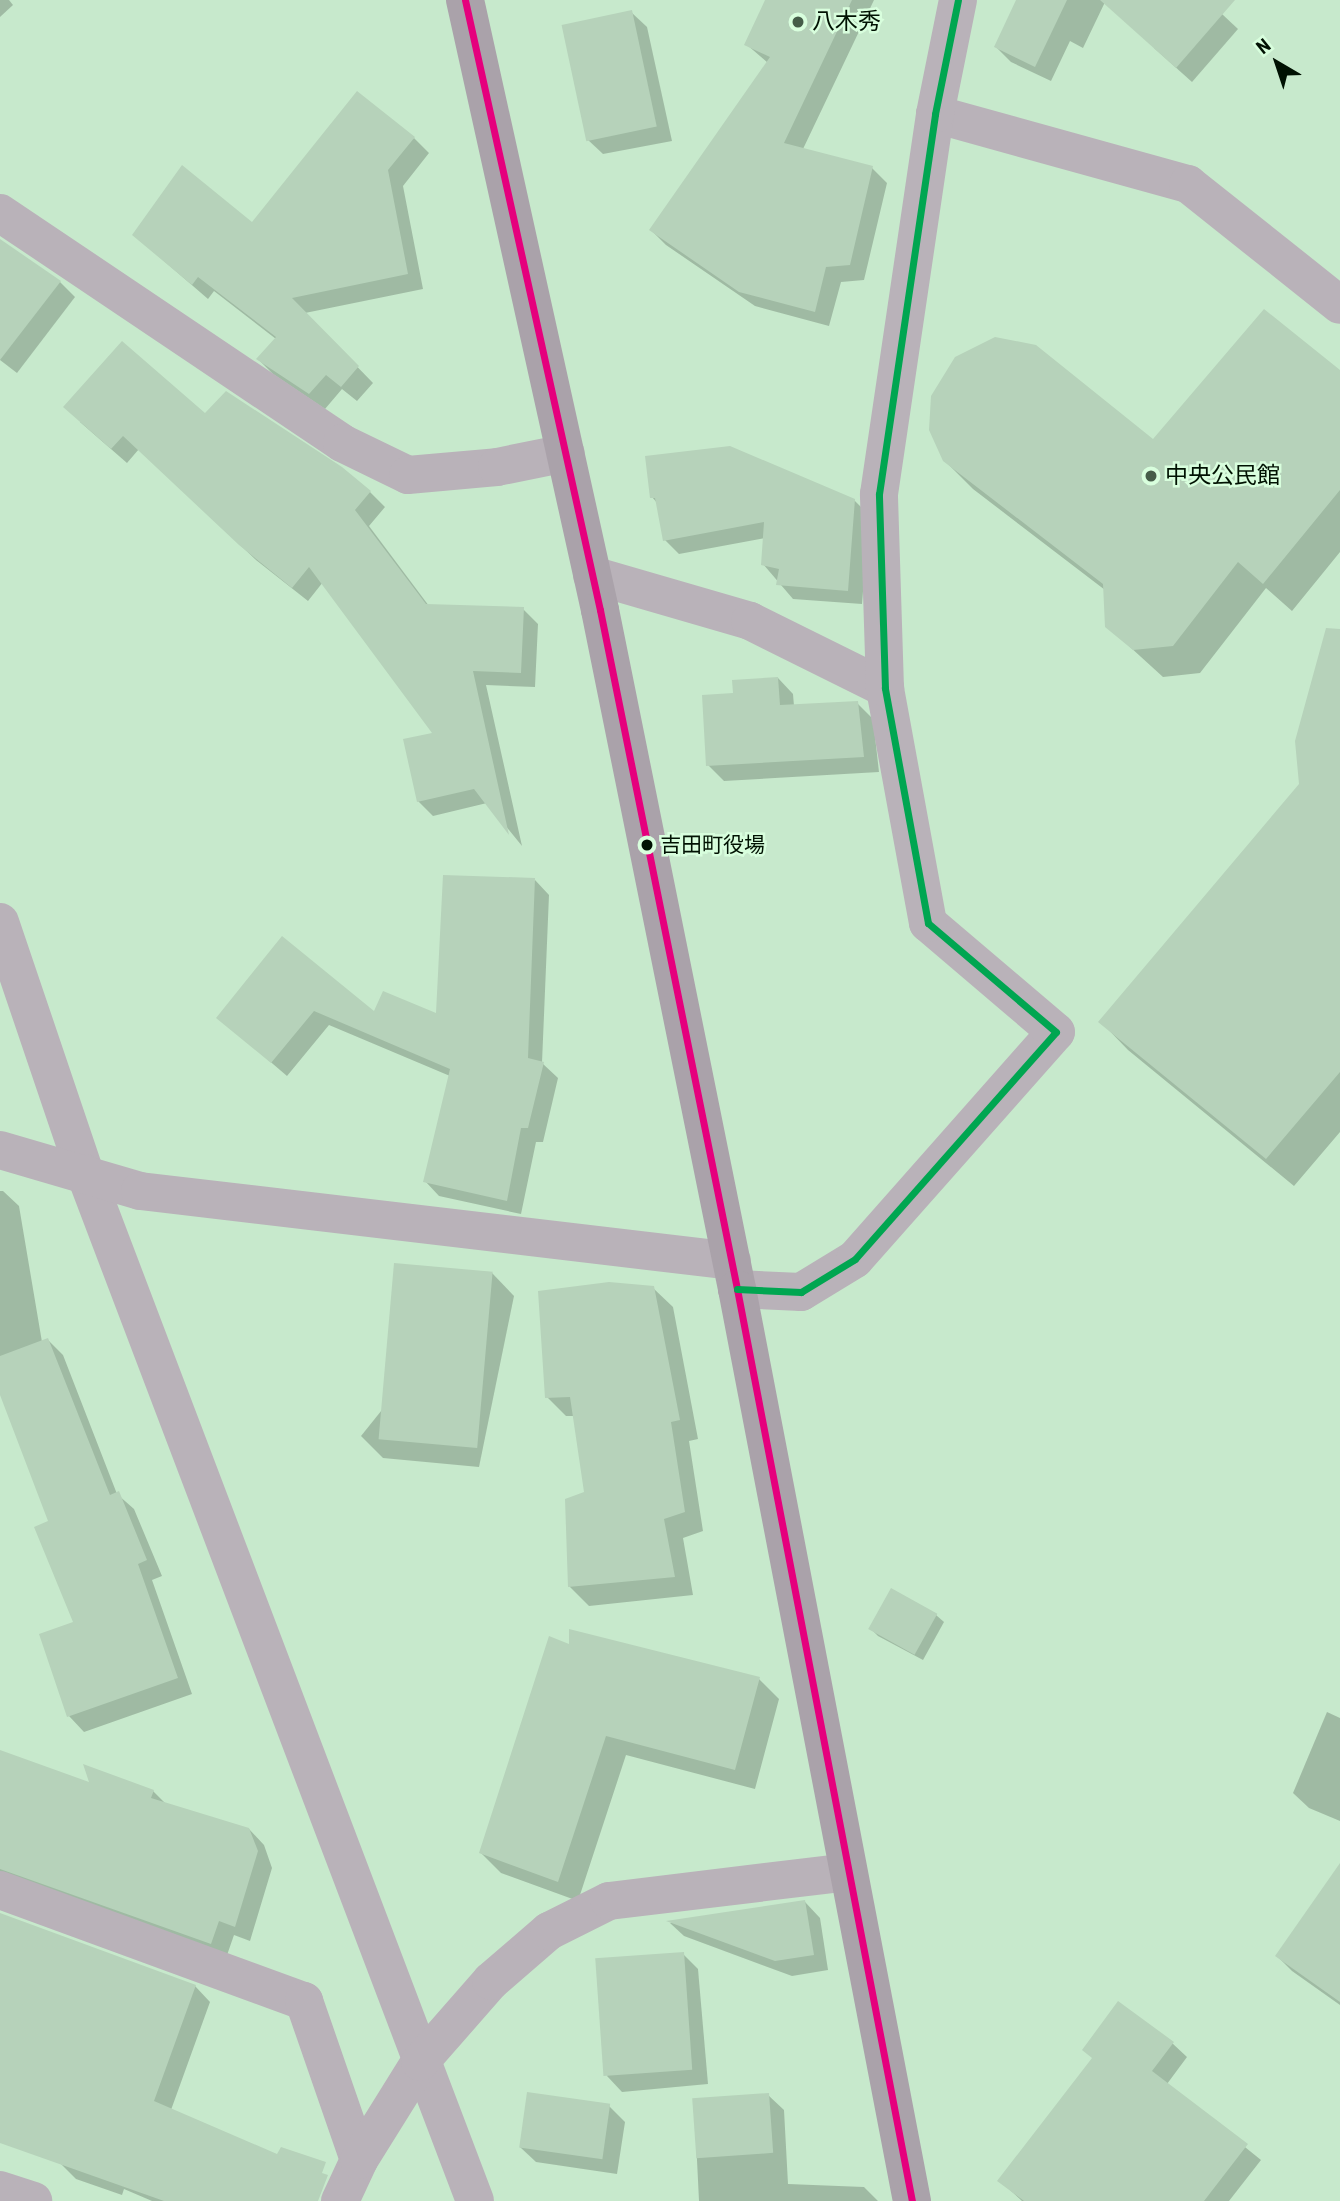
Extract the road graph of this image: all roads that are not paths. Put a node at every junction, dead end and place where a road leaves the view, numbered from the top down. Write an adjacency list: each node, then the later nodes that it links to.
1 (465, 0): 6 (highway)
2 (958, 0): 3 (street)
3 (935, 114): 5 (street); 8 (street)
4 (0, 213): 6 (street)
5 (1340, 305)
6 (566, 453): 7 (highway)
7 (592, 575): 8 (street); 12 (highway)
8 (884, 688): 12 (street)
9 (0, 922): 11 (street)
10 (0, 1150): 11 (street)
11 (85, 1173): 12 (street); 15 (street)
12 (735, 1275): 13 (highway)
13 (848, 1872): 15 (street); 21 (highway)
14 (0, 1890): 16 (street)
15 (420, 2062): 16 (street); 20 (street)
16 (359, 2160): 19 (street)
17 (0, 2190): 18 (street)
18 (33, 2201)
19 (340, 2201)
20 (475, 2201)
21 (912, 2201)

